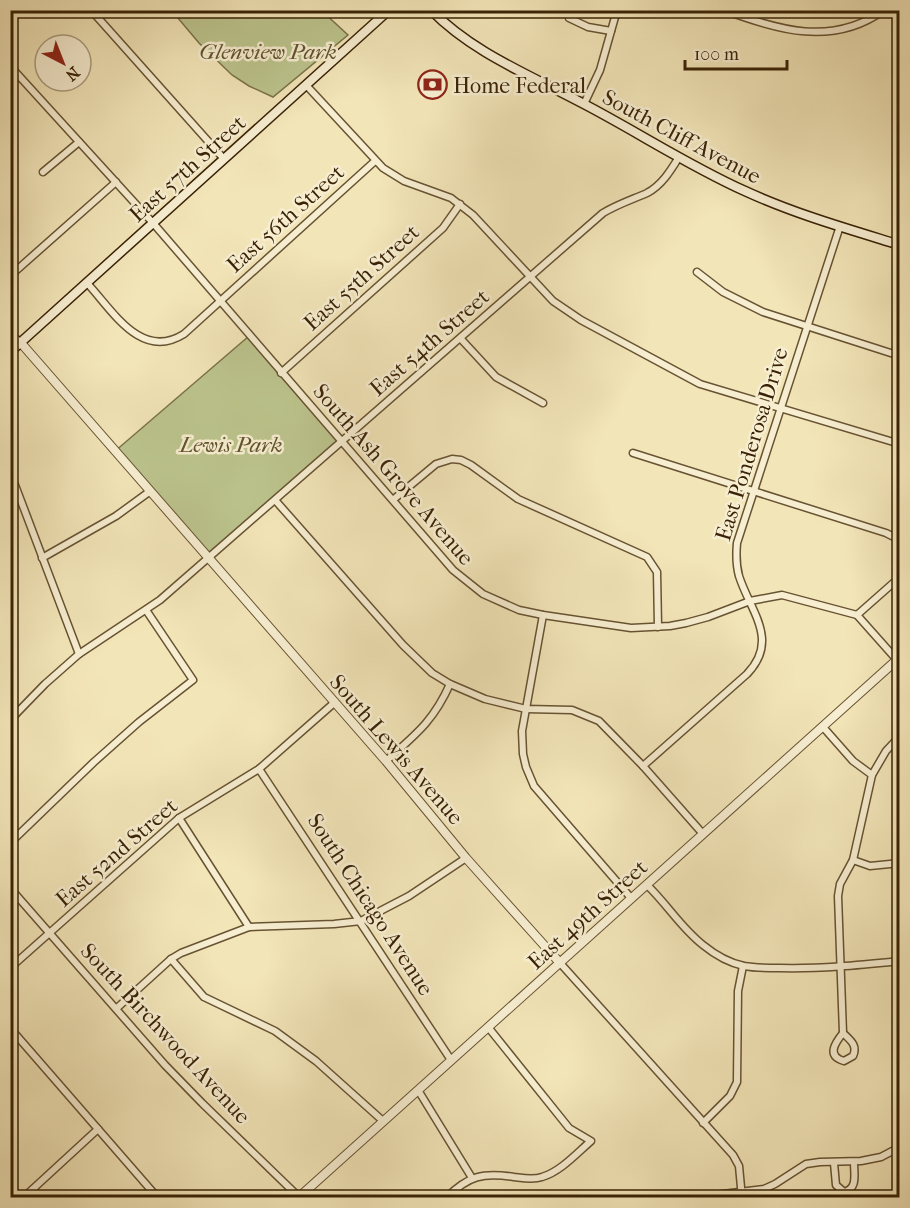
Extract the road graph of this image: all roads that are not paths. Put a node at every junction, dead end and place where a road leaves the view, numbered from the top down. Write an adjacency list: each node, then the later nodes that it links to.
1 (90, 10): 15 (street)
2 (389, 10): 11 (main road, East 57th Street)
3 (431, 10): 12 (main road, South Cliff Avenue)
4 (616, 10): 9 (street)
5 (724, 10): 7 (street)
6 (884, 10): 7 (street)
7 (742, 13)
8 (569, 18): 9 (street)
9 (611, 31): 12 (street)
10 (10, 66): 13 (street, South Ash Grove Avenue)
11 (306, 85): 15 (main road, East 57th Street); 16 (street)
12 (584, 104): 14 (main road, South Cliff Avenue)
13 (78, 142): 17 (street); 18 (street, South Ash Grove Avenue)
14 (679, 157): 21 (main road, South Cliff Avenue); 25 (street, East 54th Street)
15 (224, 159): 20 (main road, East 57th Street)
16 (375, 161): 19 (street); 27 (street, East 56th Street)
17 (43, 172)
18 (116, 182): 20 (street, South Ash Grove Avenue); 24 (street)
19 (460, 204): 25 (street); 34 (street, East 55th Street)
20 (153, 223): 26 (main road, East 57th Street); 27 (street, South Ash Grove Avenue)
21 (840, 226): 22 (main road, South Cliff Avenue); 28 (street, East Ponderosa Drive)
22 (900, 245)
23 (697, 272): 28 (street)
24 (10, 276)
25 (530, 277): 30 (street, East 54th Street); 36 (street)
26 (87, 283): 27 (street, East 56th Street); 31 (main road, East 57th Street)
27 (220, 302): 34 (street, South Ash Grove Avenue)
28 (806, 326): 33 (street); 36 (street, East Ponderosa Drive)
29 (10, 333): 31 (street, South Lewis Avenue)
30 (461, 339): 35 (street); 37 (street, East 54th Street)
31 (21, 344): 32 (main road, East 57th Street); 41 (street, South Lewis Avenue)
32 (10, 352)
33 (900, 356)
34 (281, 373): 37 (street, South Ash Grove Avenue)
35 (543, 404)
36 (780, 408): 38 (street); 42 (street, East Ponderosa Drive)
37 (342, 441): 43 (street, East 54th Street); 44 (street, South Ash Grove Avenue)
38 (900, 444)
39 (633, 453): 42 (street)
40 (15, 485): 46 (street)
41 (149, 492): 46 (street); 47 (street, South Lewis Avenue)
42 (754, 492): 45 (street); 49 (street, East Ponderosa Drive)
43 (275, 500): 47 (street, East 54th Street); 56 (street)
44 (394, 500): 51 (street, South Ash Grove Avenue); 53 (street)
45 (900, 540)
46 (42, 558): 54 (street)
47 (207, 558): 50 (street, East 54th Street); 57 (street, South Lewis Avenue)
48 (900, 577): 52 (street)
49 (750, 601): 52 (street, South Ash Grove Avenue); 53 (street, South Ash Grove Avenue); 65 (street, East Ponderosa Drive)
50 (146, 610): 54 (street, East 54th Street); 70 (street)
51 (543, 615): 53 (street, South Ash Grove Avenue); 59 (street)
52 (857, 615): 55 (street)
53 (658, 627)
54 (79, 654): 60 (street, East 54th Street)
55 (898, 658): 62 (street, East 49th Street)
56 (450, 684): 59 (street); 64 (street)
57 (334, 703): 64 (street, South Lewis Avenue); 66 (street, East 52nd Street)
58 (10, 705): 60 (street)
59 (526, 709): 65 (street); 76 (street)
60 (16, 714): 61 (street, East 54th Street)
61 (10, 720)
62 (823, 727): 67 (street); 69 (street, East 49th Street)
63 (900, 736): 67 (street)
64 (386, 761): 71 (street, South Lewis Avenue)
65 (643, 766): 69 (street)
66 (260, 769): 68 (street, East 52nd Street); 77 (street, South Chicago Avenue)
67 (872, 775): 72 (street)
68 (179, 818): 78 (street); 79 (street, East 52nd Street)
69 (704, 834): 74 (street, East 49th Street)
70 (10, 843)
71 (466, 858): 77 (street); 82 (street, South Lewis Avenue)
72 (853, 860): 73 (street); 84 (street)
73 (900, 863)
74 (646, 885): 76 (street, East 49th Street); 83 (street)
75 (10, 888): 79 (street, South Birchwood Avenue)
76 (631, 898): 82 (street, East 49th Street)
77 (361, 921): 78 (street); 90 (street, South Chicago Avenue)
78 (249, 927): 80 (street)
79 (50, 932): 85 (street, East 52nd Street); 86 (street, South Birchwood Avenue)
80 (171, 959): 86 (street); 92 (street)
81 (900, 961): 84 (street)
82 (560, 963): 87 (street, East 49th Street); 93 (street, South Lewis Avenue)
83 (743, 966): 84 (street); 93 (street)
84 (840, 967): 89 (street)
85 (10, 968)
86 (117, 1008): 104 (street, South Birchwood Avenue)
87 (488, 1027): 90 (street, East 49th Street); 98 (street)
88 (10, 1028): 94 (street)
89 (843, 1032): 89 (street)
90 (451, 1060): 91 (street, East 49th Street)
91 (418, 1090): 92 (street, East 49th Street); 98 (street)
92 (383, 1121): 104 (street, East 49th Street)
93 (703, 1123): 100 (street, South Lewis Avenue)
94 (98, 1129): 99 (street); 103 (street)
95 (900, 1147): 96 (street)
96 (854, 1162): 97 (street); 97 (street)
97 (834, 1163): 100 (street)
98 (472, 1178): 105 (street)
99 (33, 1189): 101 (street); 102 (street)
100 (742, 1195): 106 (street)
101 (23, 1197)
102 (40, 1197)
103 (159, 1197)
104 (299, 1197)
105 (446, 1197)
106 (690, 1197)

